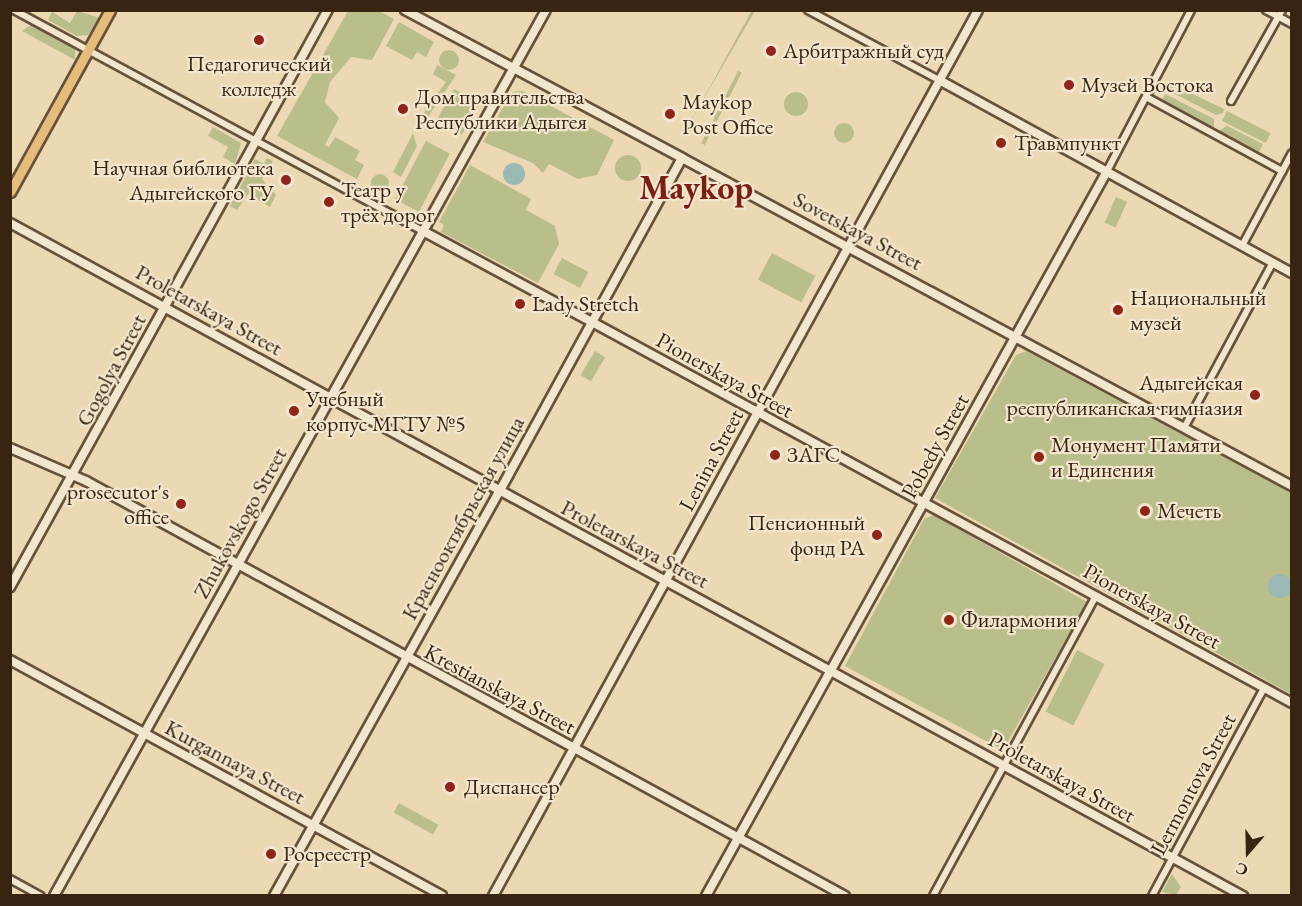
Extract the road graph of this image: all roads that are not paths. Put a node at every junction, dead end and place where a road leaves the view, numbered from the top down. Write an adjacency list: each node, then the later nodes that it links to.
1 (14, 10): 12 (street, Pionerskaya Street)
2 (110, 10): 12 (main road)
3 (328, 10): 17 (main road, Gogolya Street)
4 (405, 10): 13 (main road, Sovetskaya Street)
5 (546, 10): 13 (street, Zhukovskogo Street)
6 (808, 10): 14 (street)
7 (978, 10): 14 (street, Lenina Street)
8 (1191, 10): 15 (street, Pobedy Street)
9 (1266, 10): 10 (street)
10 (1280, 14): 11 (street); 16 (street)
11 (1292, 24)
12 (88, 50): 17 (street, Pionerskaya Street); 22 (main road)
13 (513, 69): 19 (main road, Sovetskaya Street); 24 (street, Zhukovskogo Street)
14 (941, 81): 20 (street); 26 (street, Lenina Street)
15 (1148, 98): 20 (street, Pobedy Street); 21 (street)
16 (1231, 101)
17 (258, 141): 24 (street, Pionerskaya Street); 29 (main road, Gogolya Street)
18 (1292, 153): 21 (street)
19 (682, 158): 26 (street, Sovetskaya Street); 30 (main road, Краснооктябрьская улица)
20 (1107, 171): 25 (street); 31 (street, Pobedy Street)
21 (1282, 171): 25 (street)
22 (10, 192)
23 (10, 223): 29 (main road, Proletarskaya Street)
24 (423, 231): 30 (street, Pionerskaya Street); 32 (street, Zhukovskogo Street)
25 (1243, 244): 27 (street)
26 (849, 246): 31 (street, Sovetskaya Street); 33 (street, Lenina Street)
27 (1273, 262): 28 (street); 34 (street)
28 (1292, 273)
29 (165, 306): 32 (main road, Proletarskaya Street); 36 (street, Gogolya Street)
30 (592, 322): 33 (main road, Pionerskaya Street); 38 (main road, Краснооктябрьская улица)
31 (1016, 337): 34 (street, Sovetskaya Street); 39 (street, Pobedy Street)
32 (331, 397): 38 (main road, Proletarskaya Street); 40 (street, Zhukovskogo Street)
33 (757, 413): 39 (main road, Pionerskaya Street); 41 (street, Lenina Street)
34 (1184, 428): 37 (street, Sovetskaya Street)
35 (10, 448): 36 (street, Krestianskaya Street)
36 (74, 475): 40 (street, Krestianskaya Street); 42 (street, Gogolya Street)
37 (1292, 486)
38 (499, 492): 41 (main road, Proletarskaya Street); 44 (street, Краснооктябрьская улица)
39 (924, 503): 43 (main road, Pionerskaya Street); 46 (street, Pobedy Street)
40 (238, 564): 44 (street, Krestianskaya Street); 49 (street, Zhukovskogo Street)
41 (666, 582): 46 (main road, Proletarskaya Street); 50 (street, Lenina Street)
42 (10, 587)
43 (1096, 596): 47 (main road, Pionerskaya Street); 51 (street)
44 (407, 659): 50 (street, Krestianskaya Street); 52 (street, Краснооктябрьская улица)
45 (10, 660): 49 (street, Kurgannaya Street)
46 (831, 671): 51 (main road, Proletarskaya Street); 53 (street, Pobedy Street)
47 (1264, 688): 48 (main road, Pionerskaya Street); 54 (street, Lermontova Street)
48 (1292, 703)
49 (143, 734): 52 (street, Kurgannaya Street); 57 (street, Zhukovskogo Street)
50 (573, 748): 53 (street, Krestianskaya Street); 60 (street, Lenina Street)
51 (1002, 765): 54 (main road, Proletarskaya Street); 63 (street)
52 (313, 825): 58 (street, Краснооктябрьская улица); 59 (street, Kurgannaya Street)
53 (738, 837): 61 (street, Pobedy Street); 62 (street, Krestianskaya Street)
54 (1174, 859): 64 (street, Lermontova Street); 65 (main road, Proletarskaya Street)
55 (10, 879): 56 (street)
56 (40, 896)
57 (54, 896)
58 (274, 896)
59 (442, 896)
60 (494, 896)
61 (706, 896)
62 (845, 896)
63 (933, 896)
64 (1152, 896)
65 (1243, 896)

